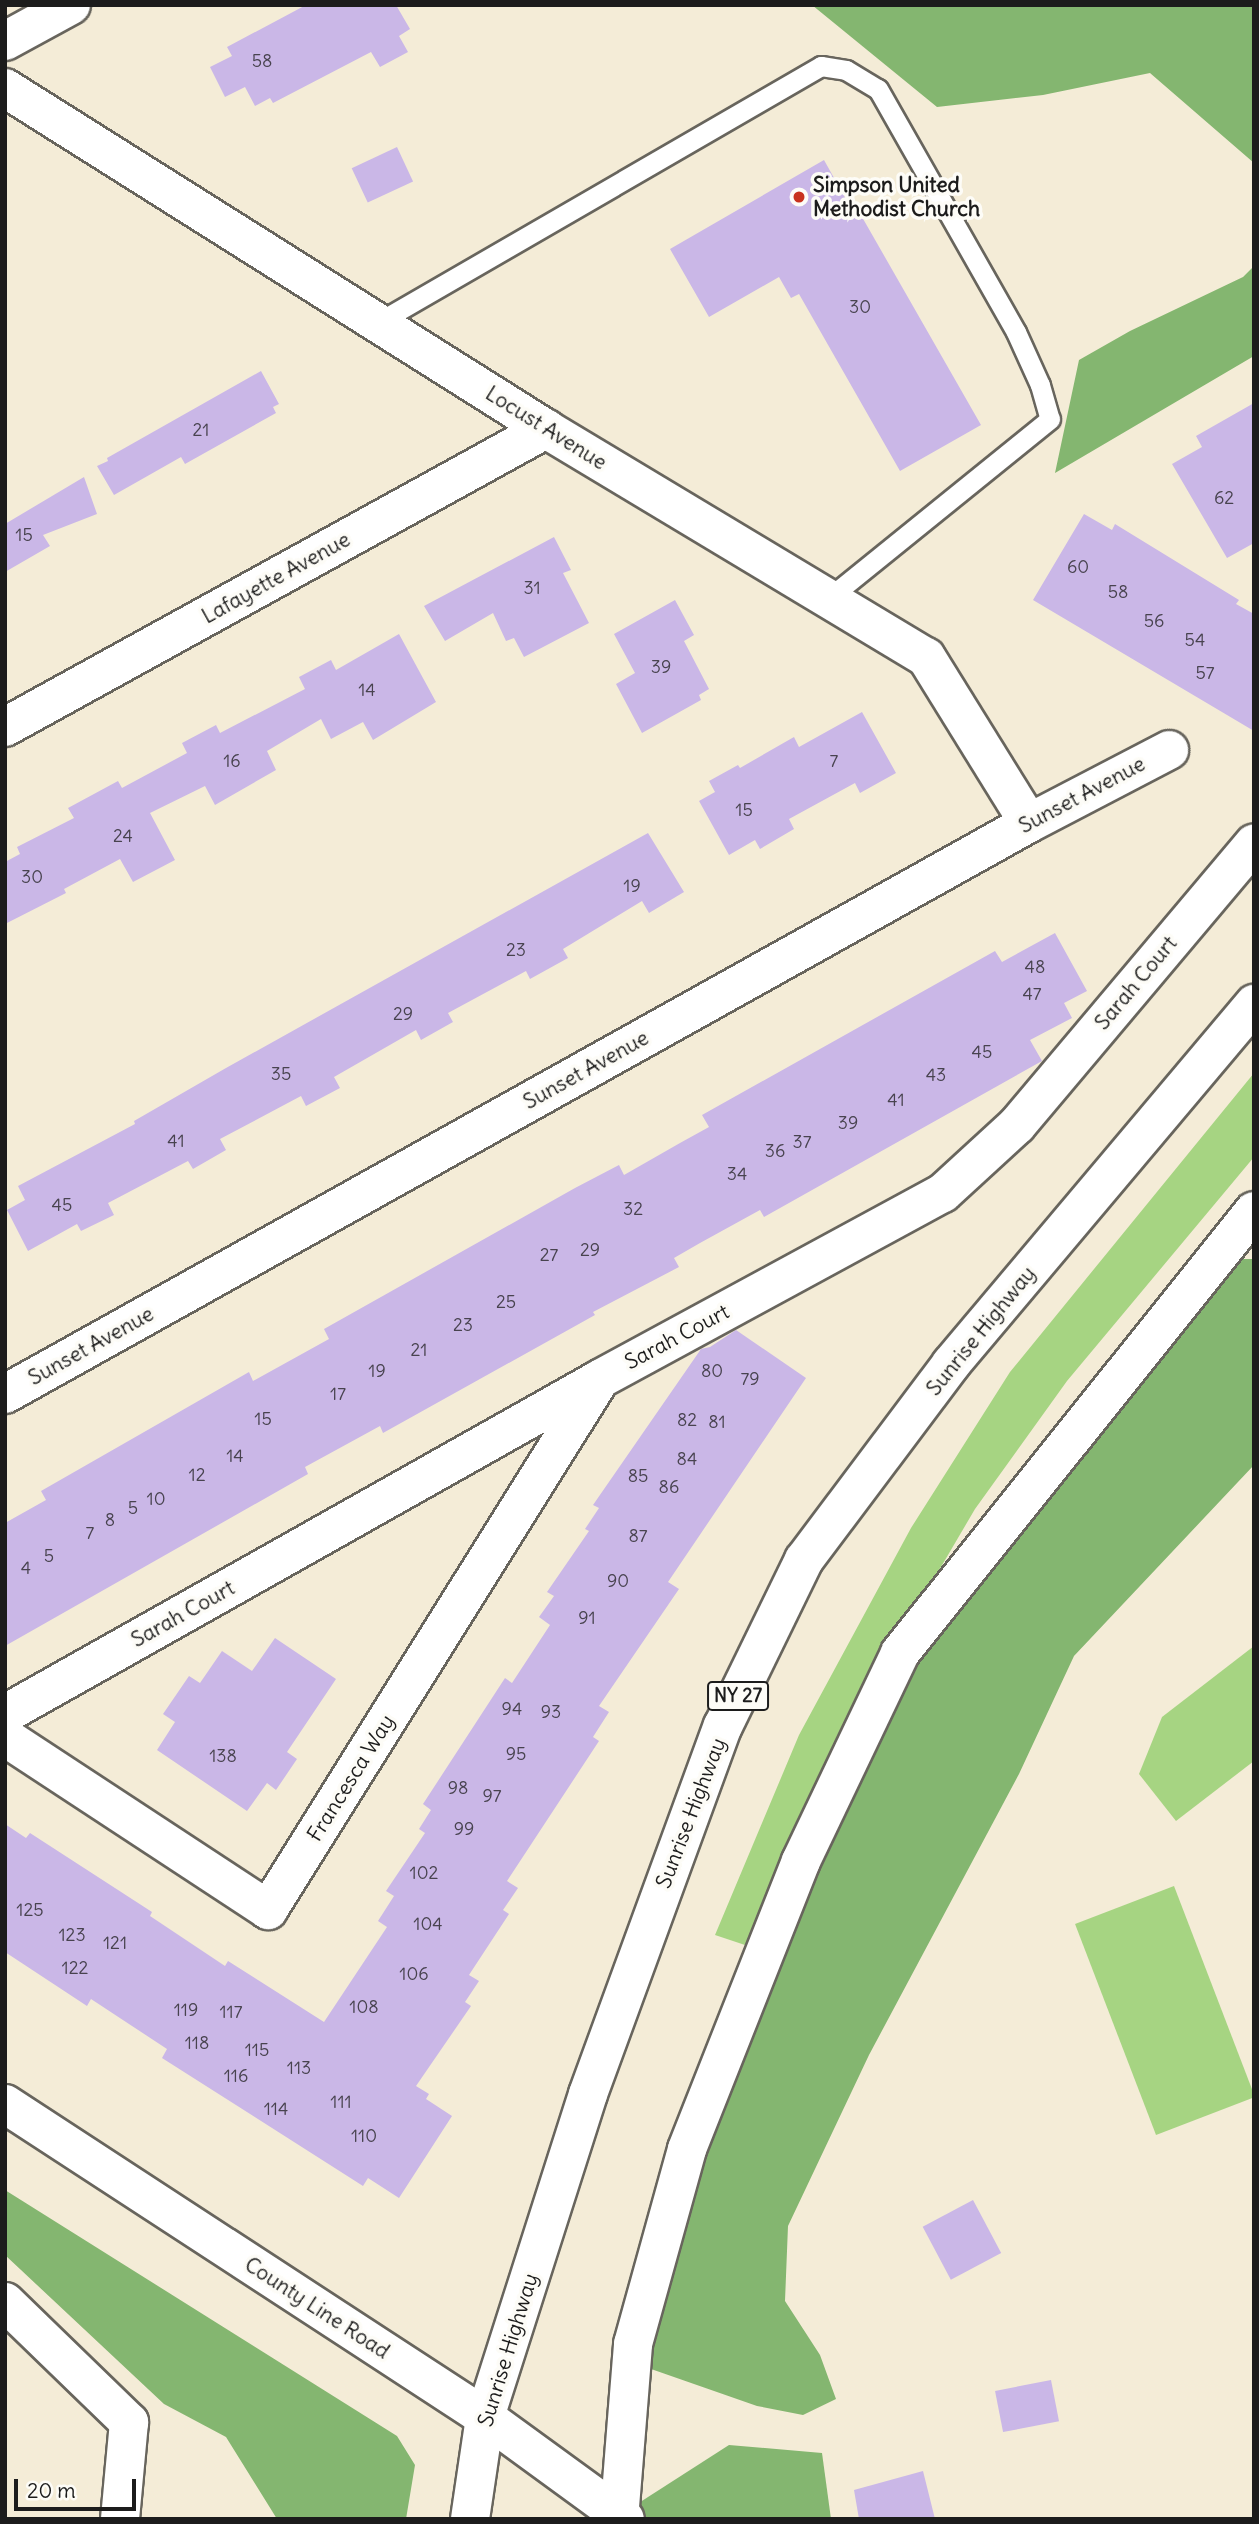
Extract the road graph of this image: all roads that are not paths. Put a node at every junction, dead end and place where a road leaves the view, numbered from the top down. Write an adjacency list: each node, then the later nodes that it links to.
1 (71, 5): 2 (main road)
2 (5, 41)
3 (5, 88): 4 (main road, Locust Avenue)
4 (377, 323): 5 (main road, Locust Avenue); 6 (lane)
5 (546, 429): 6 (main road, Locust Avenue); 7 (main road, Lafayette Avenue)
6 (830, 598): 9 (main road, Locust Avenue)
7 (5, 727)
8 (1168, 750): 9 (main road, Sunset Avenue)
9 (1029, 823): 14 (main road, Sunset Avenue)
10 (1254, 844): 13 (main road, Sarah Court)
11 (1254, 1004): 19 (main road, Sunrise Highway / NY 27)
12 (1254, 1211): 20 (main road)
13 (600, 1379): 15 (main road, Sarah Court); 16 (main road, Francesca Way)
14 (5, 1394)
15 (5, 1714)
16 (5, 1737)
17 (5, 2104): 19 (main road, County Line Road)
18 (5, 2302): 21 (main road)
19 (485, 2417): 20 (main road, County Line Road); 22 (main road, Sunrise Highway / NY 27)
20 (621, 2518)
21 (120, 2519)
22 (470, 2519)

